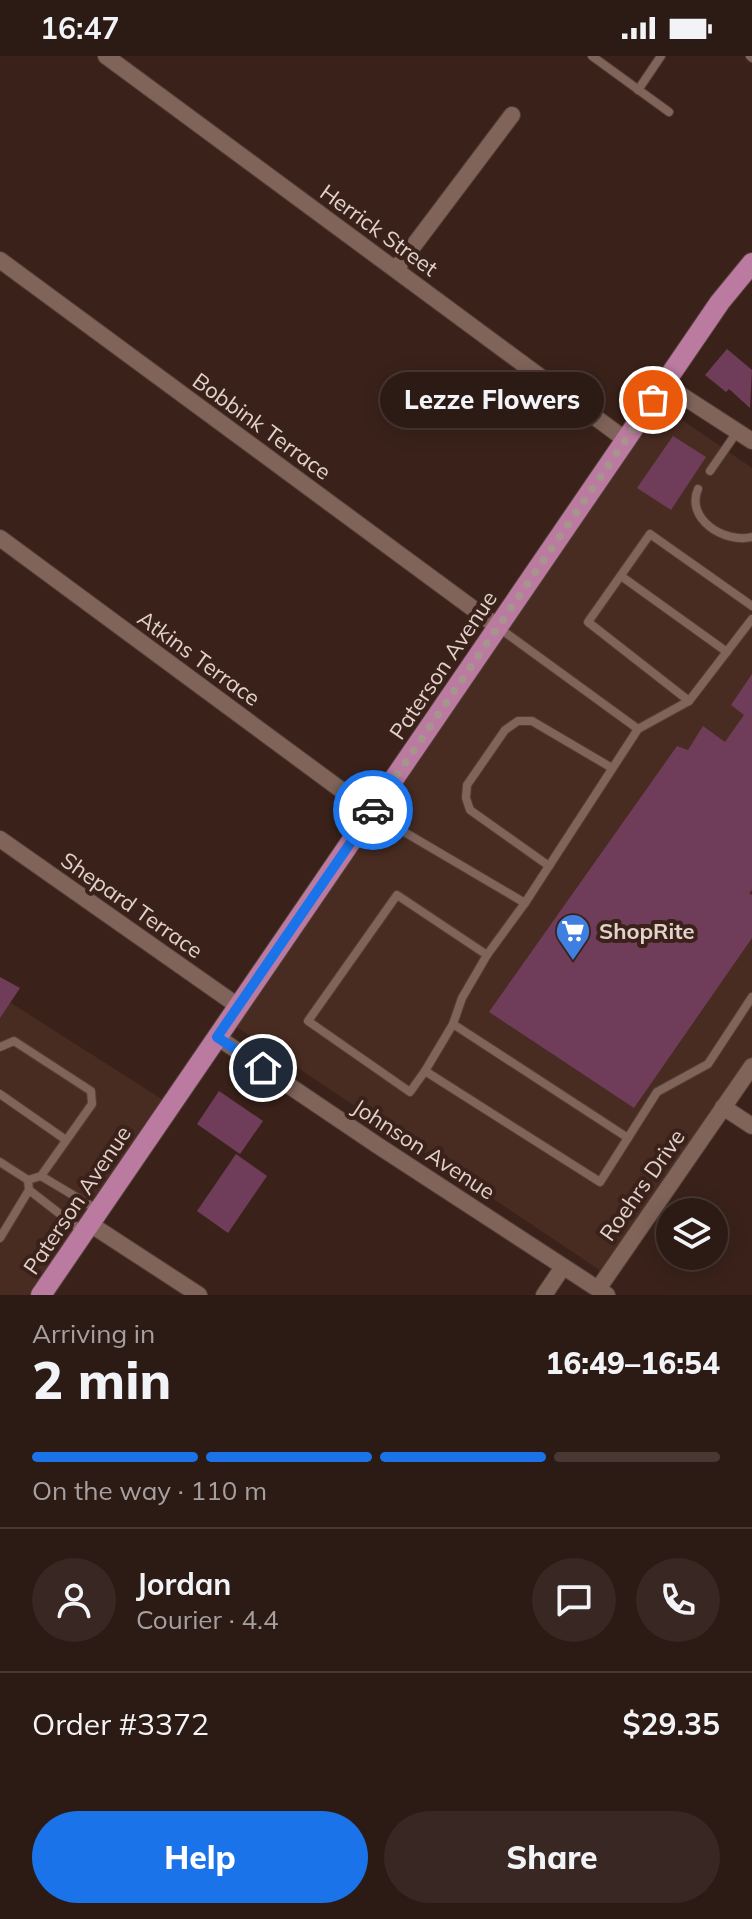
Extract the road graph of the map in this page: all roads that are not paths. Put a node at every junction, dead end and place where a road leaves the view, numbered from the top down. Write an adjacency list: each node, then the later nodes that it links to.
1 (106, 56): 9 (street, Herrick Street)
2 (592, 56): 4 (lane)
3 (661, 56): 4 (lane)
4 (638, 90): 5 (lane)
5 (669, 112)
6 (512, 115): 9 (street)
7 (0, 260): 20 (street, Bobbink Terrace)
8 (752, 263): 10 (main road, Paterson Avenue)
9 (396, 269): 12 (street, Herrick Street)
10 (664, 384): 11 (street); 12 (main road, Paterson Avenue)
11 (745, 436): 13 (lane)
12 (626, 440): 20 (main road, Paterson Avenue)
13 (710, 471)
14 (698, 489): 15 (lane)
15 (752, 537)
16 (0, 538): 25 (street, Atkins Terrace)
17 (621, 576): 18 (lane); 21 (lane); 22 (lane)
18 (752, 606)
19 (752, 619): 21 (lane)
20 (498, 627): 23 (lane); 25 (main road, Paterson Avenue)
21 (727, 652): 22 (lane)
22 (689, 701): 23 (lane)
23 (638, 729): 24 (lane)
24 (612, 768): 27 (lane); 27 (lane)
25 (371, 812): 28 (lane); 31 (main road, Paterson Avenue)
26 (0, 839): 31 (street, Shepard Terrace)
27 (549, 866): 28 (lane)
28 (525, 903): 29 (lane)
29 (487, 955): 32 (lane); 36 (lane)
30 (752, 997): 40 (lane)
31 (238, 1006): 33 (main road, Paterson Avenue)
32 (453, 1024): 36 (lane); 40 (lane)
33 (217, 1037): 46 (main road, Paterson Avenue); 48 (street, Johnson Avenue)
34 (0, 1047): 41 (lane)
35 (752, 1066): 38 (street, Roehrs Drive)
36 (425, 1071): 40 (lane)
37 (0, 1094): 41 (lane)
38 (723, 1107): 39 (street); 49 (street, Roehrs Drive)
39 (752, 1126)
40 (628, 1138)
41 (66, 1140): 43 (lane)
42 (0, 1162): 44 (lane)
43 (41, 1176): 44 (lane); 46 (lane)
44 (28, 1180): 45 (lane)
45 (29, 1190): 46 (lane); 47 (lane)
46 (91, 1222): 50 (main road, Paterson Avenue); 51 (street)
47 (1, 1236)
48 (563, 1267): 49 (street, Johnson Avenue); 52 (street)
49 (603, 1292)
50 (41, 1295)
51 (199, 1295)
52 (544, 1295)

